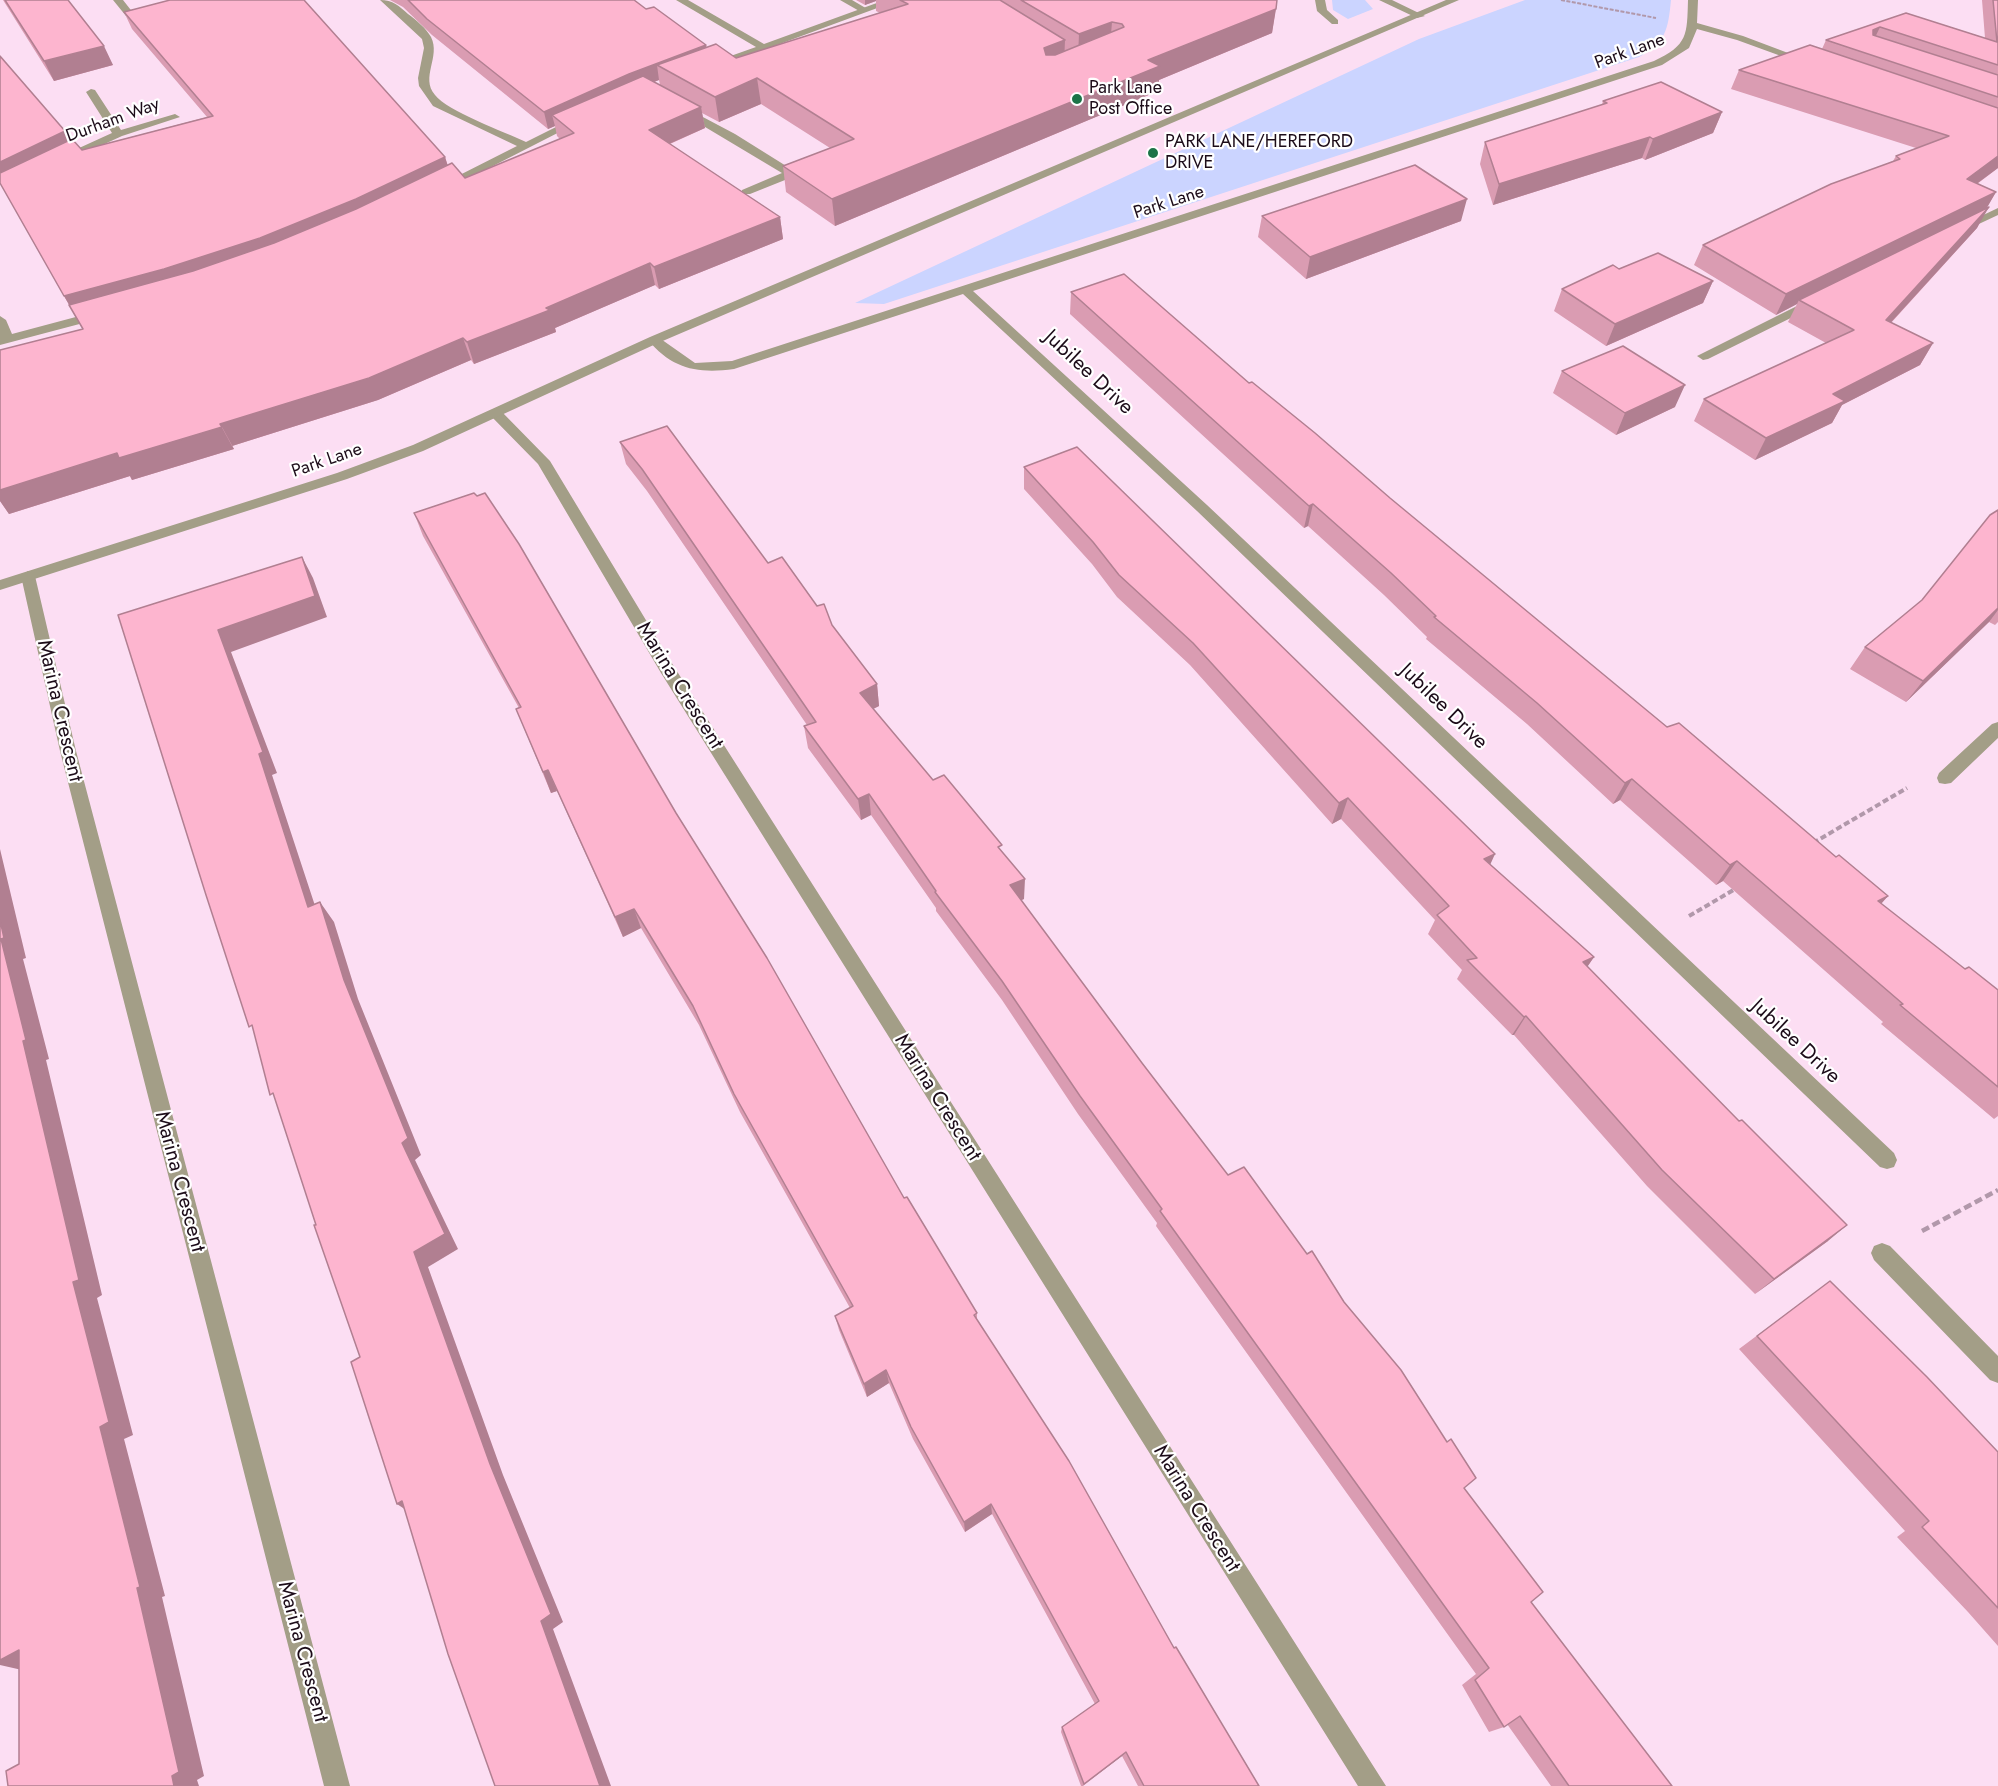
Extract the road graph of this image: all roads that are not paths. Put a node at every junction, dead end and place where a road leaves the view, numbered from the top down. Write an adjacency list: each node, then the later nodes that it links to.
1 (118, 0): 11 (street)
2 (385, 0): 23 (street)
3 (681, 0): 15 (street)
4 (845, 0): 10 (street)
5 (894, 0): 10 (street)
6 (1320, 0): 13 (street)
7 (1384, 0): 12 (street)
8 (1454, 0): 12 (street, Park Lane)
9 (1693, 0): 14 (street, Park Lane)
10 (864, 10): 15 (street)
11 (129, 14)
12 (1420, 16): 36 (street, Park Lane)
13 (1335, 22)
14 (1692, 25): 16 (street); 31 (street, Park Lane)
15 (763, 47): 17 (street)
16 (1814, 65)
17 (698, 71)
18 (91, 92): 22 (street)
19 (669, 102): 26 (street)
20 (592, 114): 23 (street)
21 (175, 117): 22 (street, Durham Way)
22 (118, 134): 25 (street, Durham Way)
23 (524, 145): 27 (street)
24 (812, 165): 26 (street)
25 (48, 166)
26 (790, 174): 28 (street)
27 (432, 192)
28 (746, 192)
29 (1998, 211): 30 (street)
30 (1945, 237)
31 (964, 289): 36 (street, Park Lane); 43 (street, Jubilee Drive)
32 (1829, 294): 37 (street)
33 (112, 311): 35 (street)
34 (0, 320): 35 (street)
35 (4, 340)
36 (654, 340): 38 (street, Park Lane)
37 (1703, 356)
38 (496, 414): 39 (street, Park Lane); 47 (street, Marina Crescent)
39 (28, 576): 40 (street, Park Lane); 46 (street, Marina Crescent)
40 (0, 585)
41 (1998, 728): 42 (street)
42 (1945, 778)
43 (1887, 1160)
44 (1882, 1253): 45 (street)
45 (1998, 1372)
46 (337, 1786)
47 (1373, 1786)

